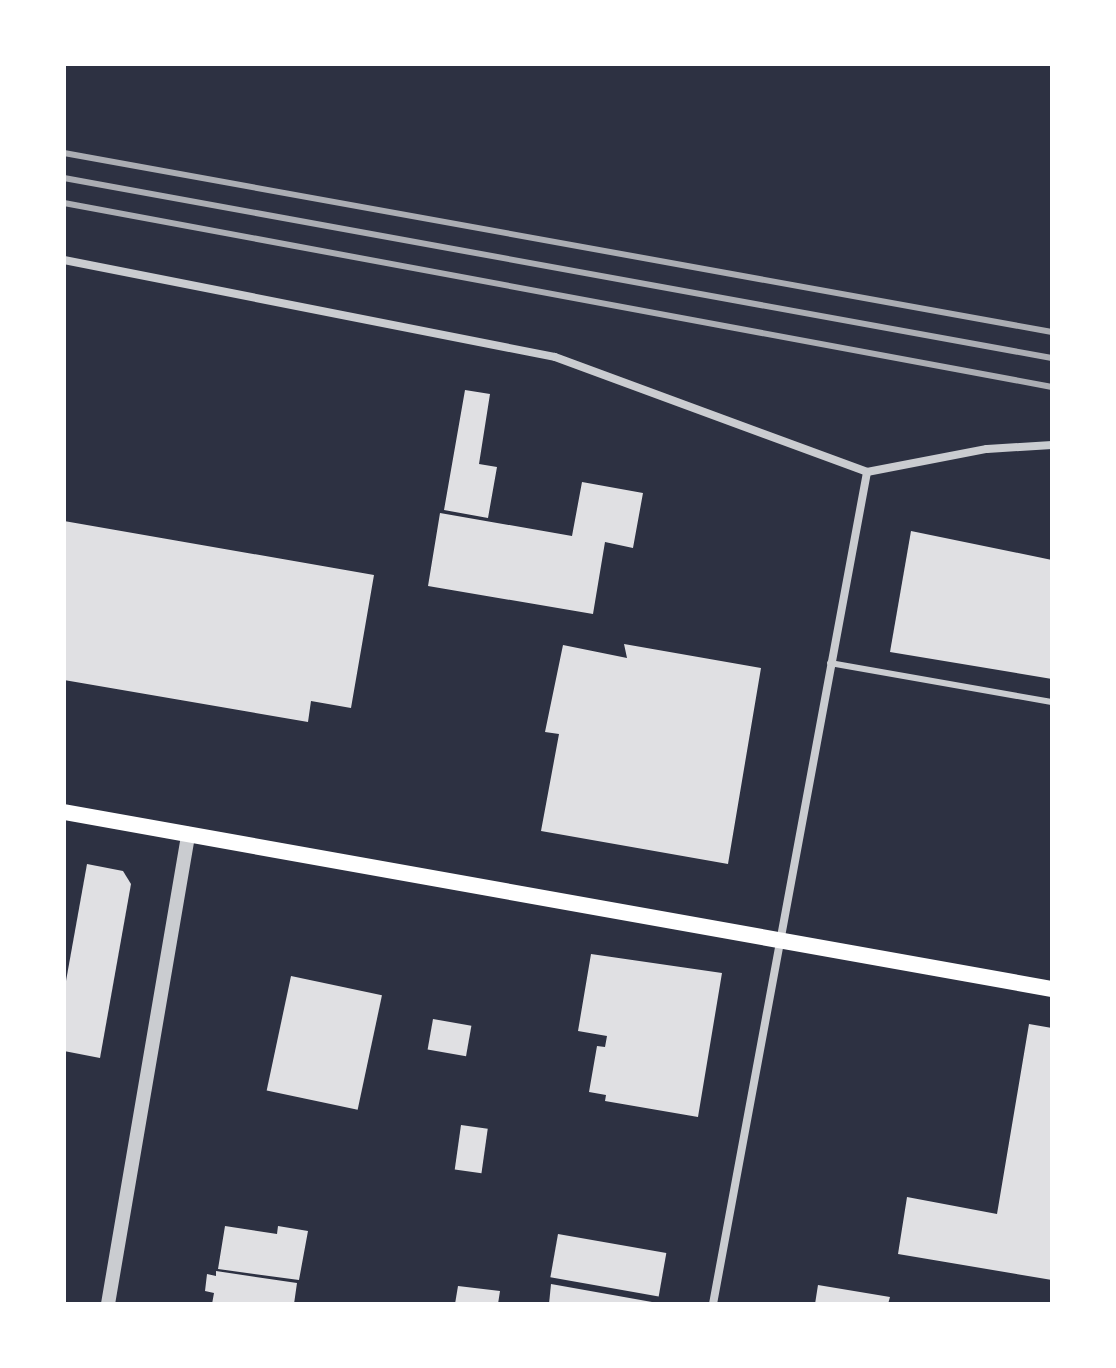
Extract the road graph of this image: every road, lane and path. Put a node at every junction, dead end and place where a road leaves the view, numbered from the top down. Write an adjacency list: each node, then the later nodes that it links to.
1 (64, 260): 3 (street)
2 (1052, 445): 3 (street)
3 (867, 472): 4 (street)
4 (830, 663): 5 (lane); 8 (street)
5 (1052, 702)
6 (64, 812): 7 (main road)
7 (188, 834): 8 (main road); 10 (street)
8 (776, 941): 9 (main road); 11 (street)
9 (1052, 989)
10 (108, 1304)
11 (713, 1304)

